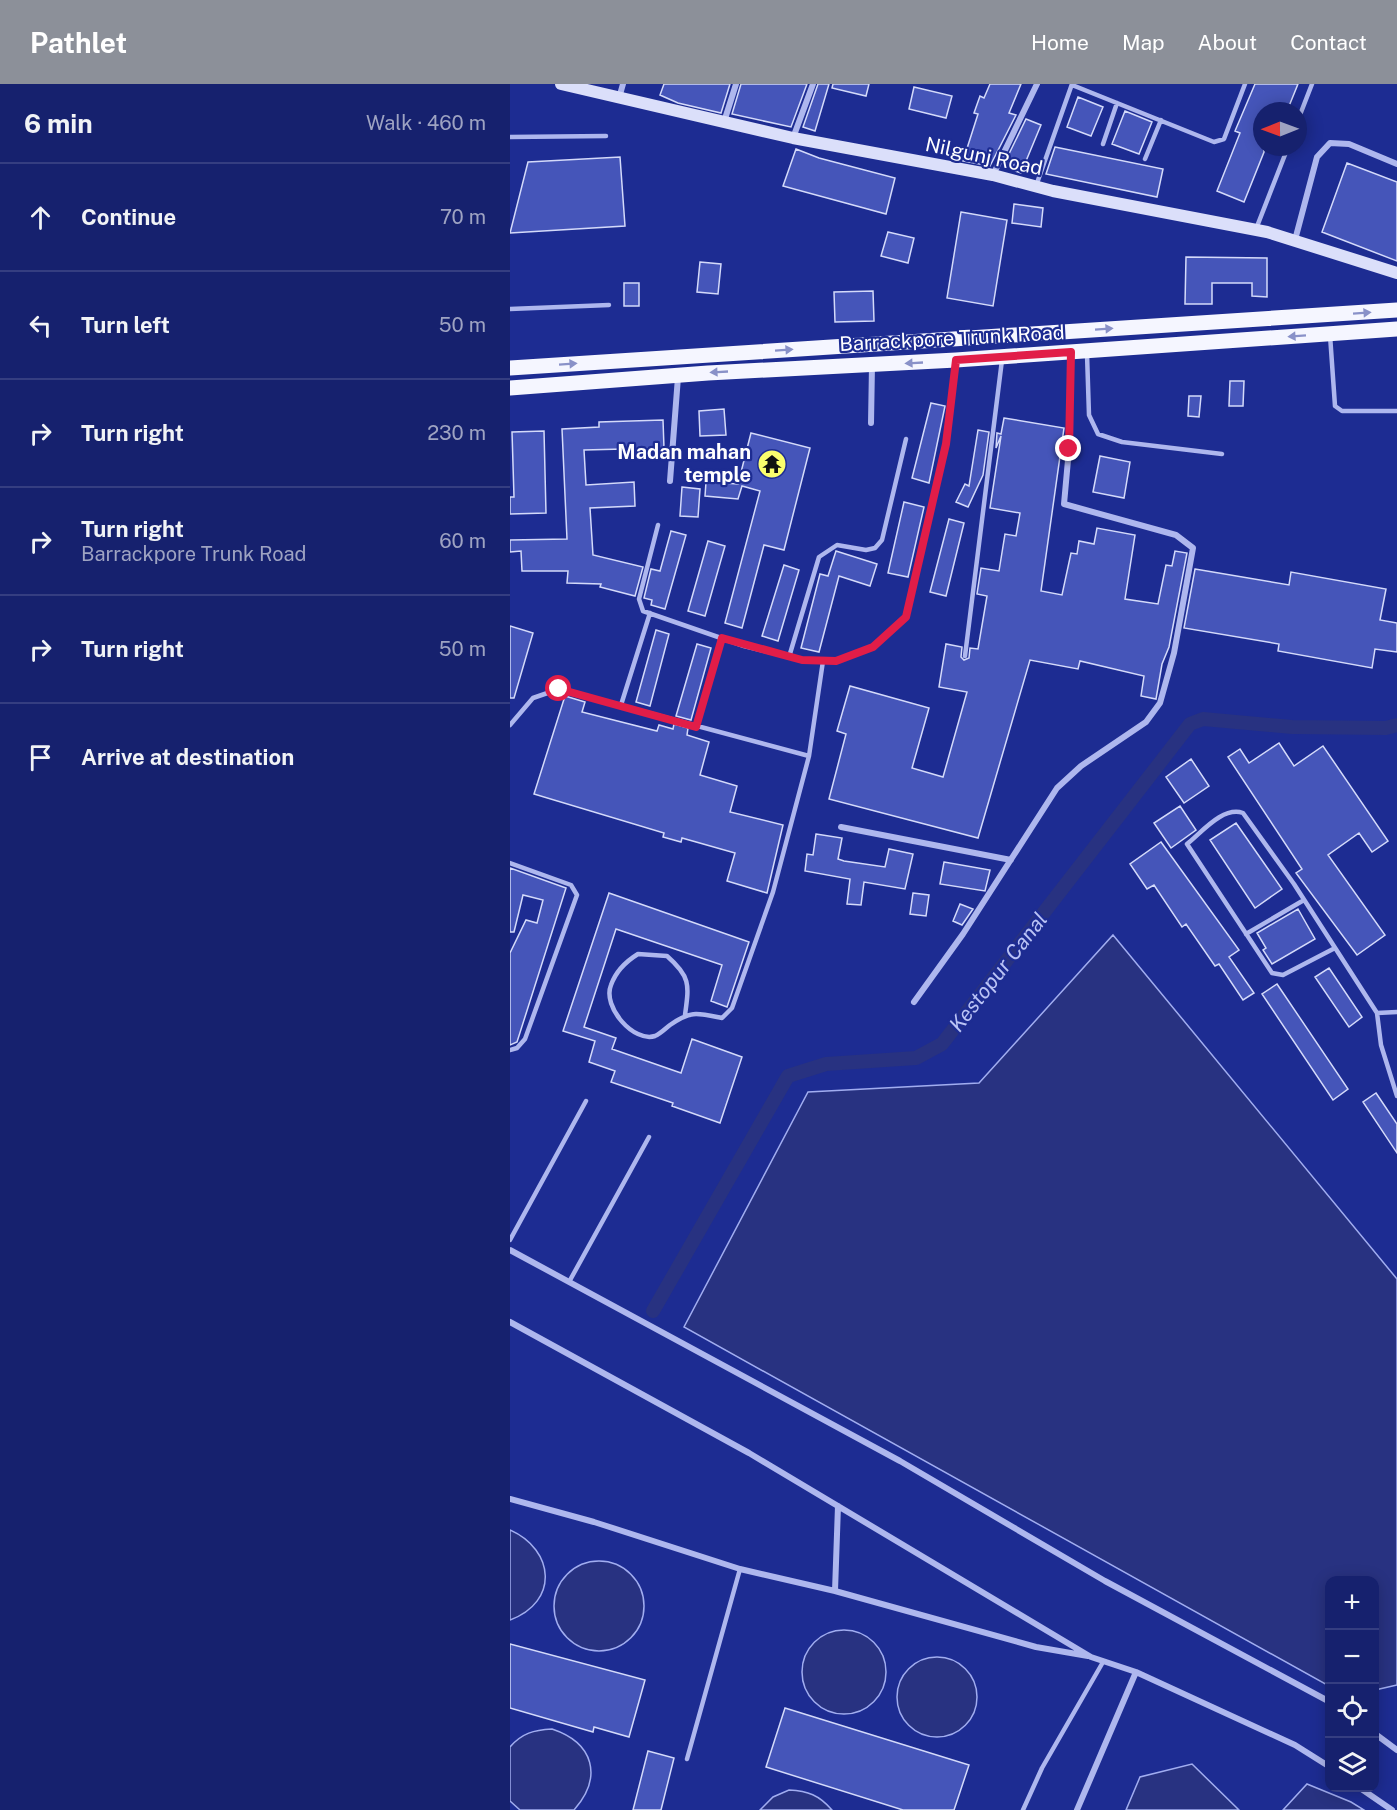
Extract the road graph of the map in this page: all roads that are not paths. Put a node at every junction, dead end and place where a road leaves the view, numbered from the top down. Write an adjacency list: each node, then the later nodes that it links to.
1 (561, 84): 9 (street, Nilgunj Road)
2 (623, 84): 9 (street)
3 (736, 84): 13 (street)
4 (813, 84): 16 (street)
5 (1037, 84): 21 (street)
6 (1072, 84): 11 (lane); 22 (lane)
7 (1245, 84): 12 (lane)
8 (1312, 84): 10 (lane)
9 (619, 98): 13 (street, Nilgunj Road)
10 (1305, 102)
11 (1117, 103): 12 (lane); 17 (lane)
12 (1161, 120): 19 (lane)
13 (724, 122): 16 (street, Nilgunj Road)
14 (606, 136): 15 (lane)
15 (510, 137)
16 (793, 138): 21 (street, Nilgunj Road)
17 (1102, 144)
18 (1285, 156): 23 (lane)
19 (1145, 159)
20 (1397, 164): 24 (street)
21 (993, 175): 22 (street, Nilgunj Road)
22 (1036, 186): 23 (street, Nilgunj Road)
23 (1256, 230): 24 (street, Nilgunj Road)
24 (1295, 240): 25 (street, Nilgunj Road)
25 (1397, 273)
26 (609, 305): 27 (lane)
27 (510, 309)
28 (1397, 310): 36 (main road, Barrackpore Trunk Road, one-way to 28)
29 (1397, 328): 30 (main road, Barrackpore Trunk Road)
30 (1330, 333): 31 (main road, Barrackpore Trunk Road, one-way to 31); 39 (lane)
31 (1087, 351): 32 (main road, Barrackpore Trunk Road); 42 (lane)
32 (1071, 352): 33 (main road, Barrackpore Trunk Road); 55 (street)
33 (1002, 357): 34 (main road, Barrackpore Trunk Road); 47 (lane)
34 (956, 360): 35 (main road, Barrackpore Trunk Road, one-way to 35); 49 (lane)
35 (872, 364): 37 (main road, Barrackpore Trunk Road, one-way to 37); 40 (street)
36 (510, 368)
37 (678, 375): 38 (main road, Barrackpore Trunk Road); 43 (street)
38 (510, 388)
39 (1397, 411)
40 (871, 423)
41 (906, 439): 48 (lane)
42 (1222, 453)
43 (670, 481)
44 (658, 525): 45 (lane)
45 (650, 614): 46 (lane); 50 (lane)
46 (722, 638): 48 (lane); 52 (lane)
47 (965, 656)
48 (789, 657): 49 (lane)
49 (823, 661): 53 (lane)
50 (621, 705): 51 (lane); 52 (lane)
51 (510, 726)
52 (696, 727): 53 (lane)
53 (809, 756): 63 (lane)
54 (841, 827): 55 (street)
55 (1011, 860): 60 (street)
56 (510, 863): 64 (lane)
57 (1304, 900): 58 (lane); 58 (lane); 59 (lane)
58 (1246, 934): 59 (lane)
59 (1335, 948): 62 (lane)
60 (914, 1002)
61 (1397, 1012): 62 (lane)
62 (1377, 1013): 65 (lane)
63 (685, 1015): 63 (lane)
64 (510, 1050)
65 (1397, 1096)
66 (586, 1101): 68 (lane)
67 (649, 1137): 70 (lane)
68 (510, 1240)
69 (510, 1250): 70 (street)
70 (569, 1282): 79 (street)
71 (510, 1322): 73 (street)
72 (510, 1499): 74 (street)
73 (838, 1506): 75 (street); 76 (street)
74 (740, 1569): 75 (street); 82 (lane)
75 (835, 1591): 76 (street)
76 (1091, 1657): 77 (street)
77 (1103, 1662): 78 (street); 85 (lane)
78 (1136, 1672): 83 (street); 86 (street)
79 (1325, 1700)
80 (1379, 1736): 81 (street)
81 (1397, 1750)
82 (687, 1759)
83 (1325, 1765)
84 (1366, 1792): 87 (street)
85 (1023, 1810)
86 (1077, 1810)
87 (1392, 1810)

